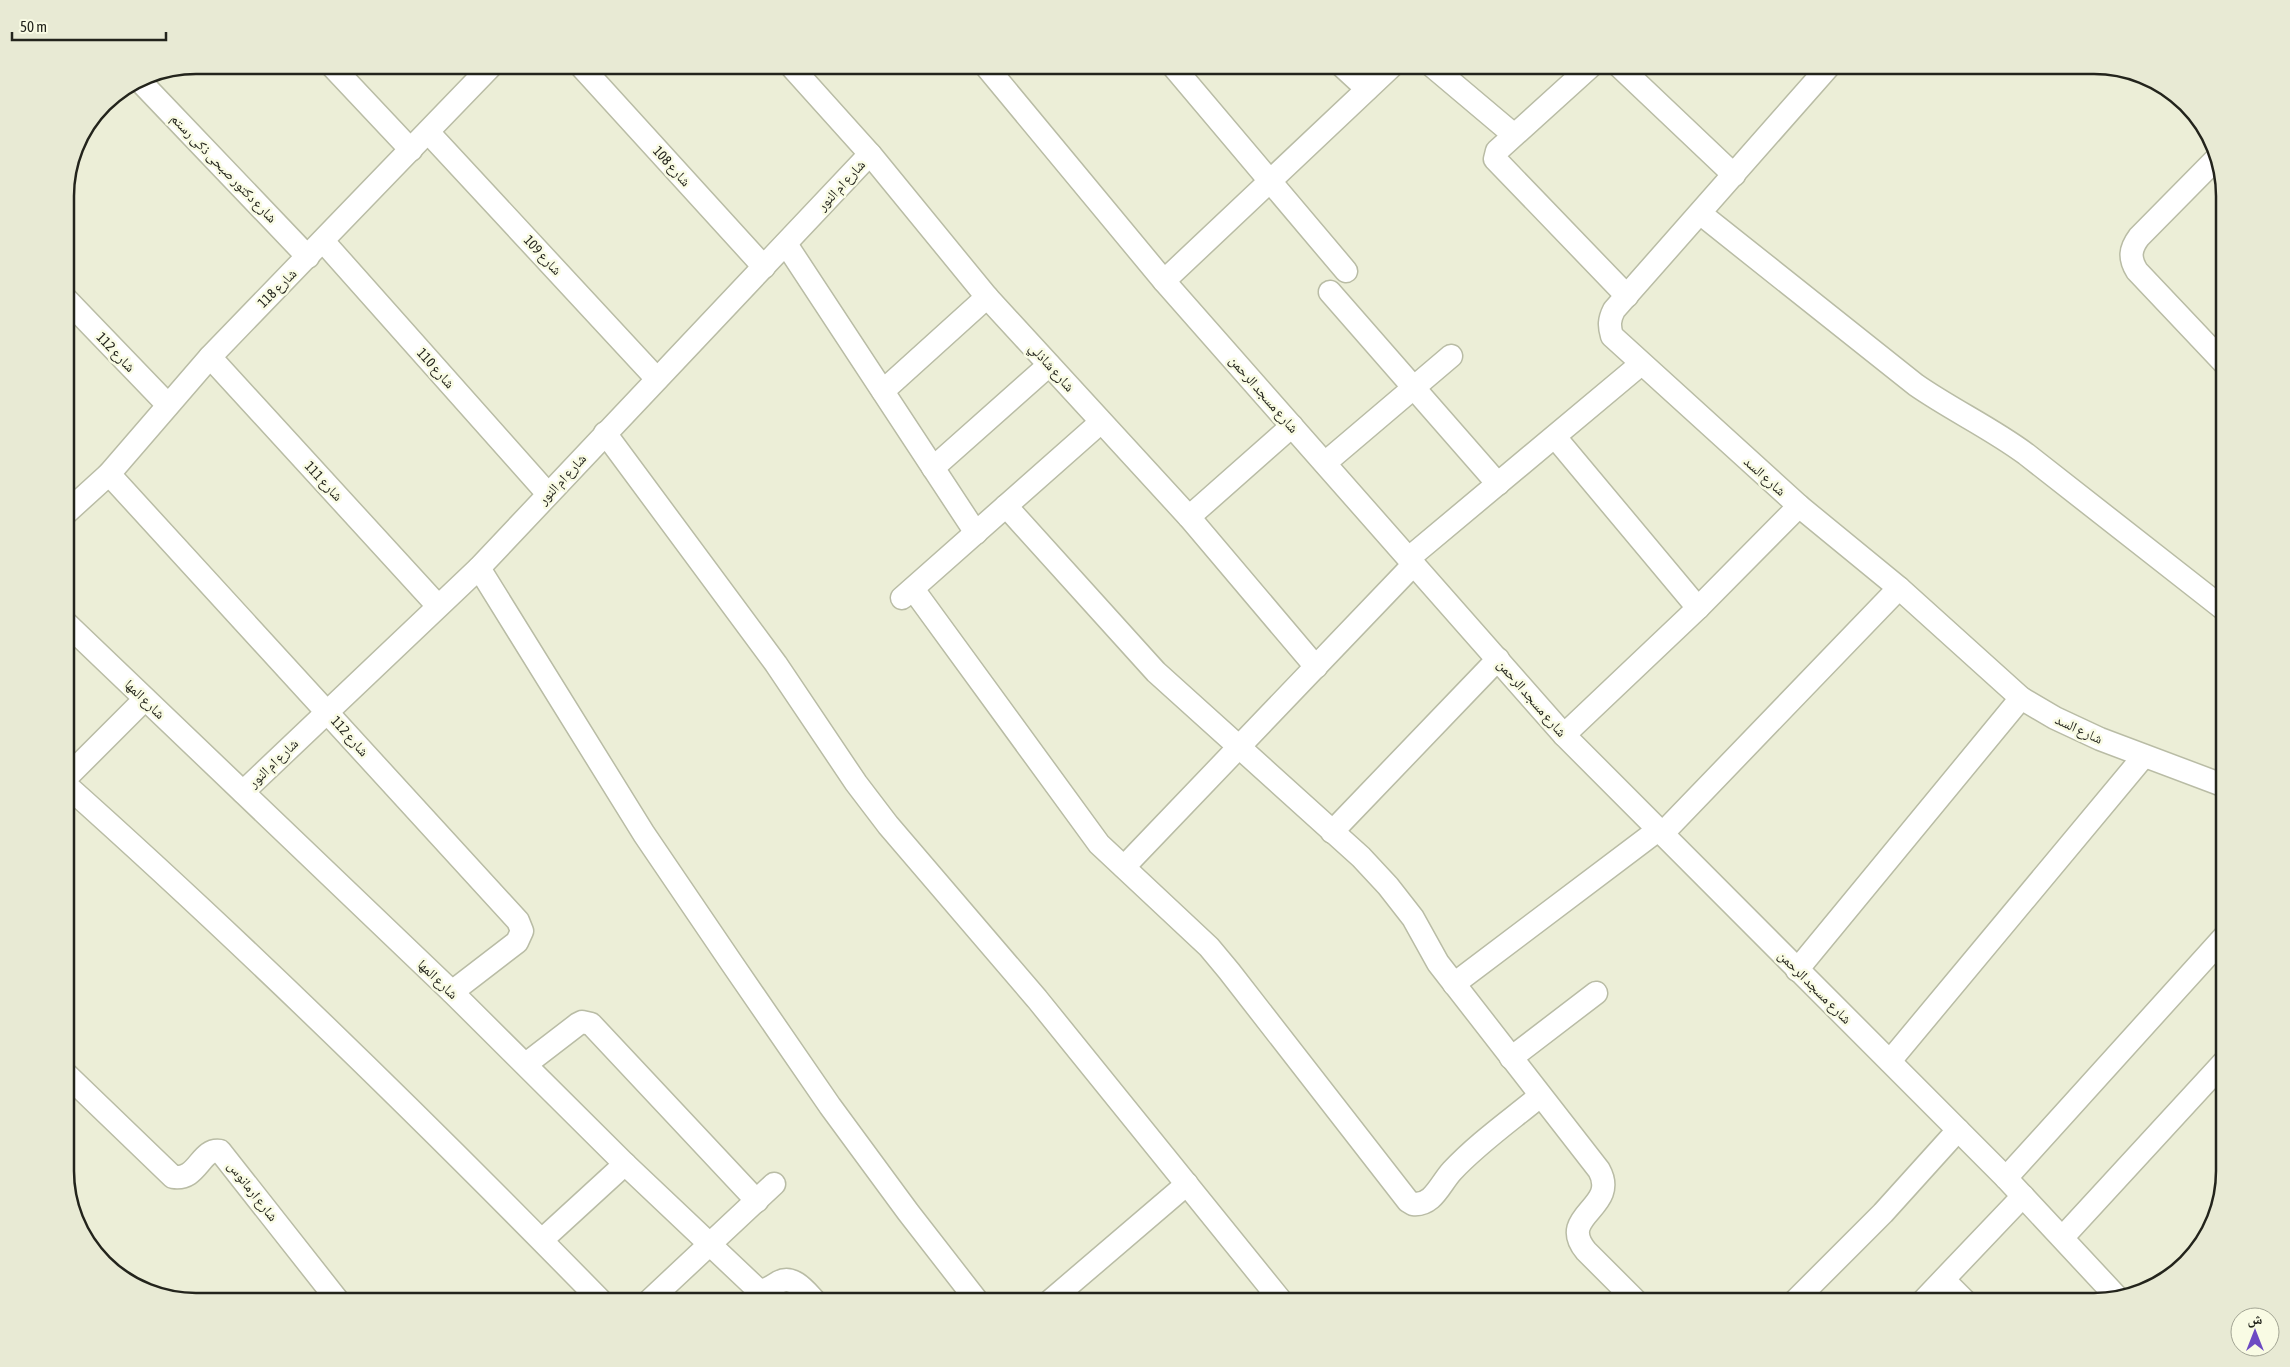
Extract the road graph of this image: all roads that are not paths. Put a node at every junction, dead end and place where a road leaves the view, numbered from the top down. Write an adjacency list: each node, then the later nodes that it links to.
1 (340, 74): 17 (street)
2 (483, 74): 15 (street, شارع 118)
3 (588, 74): 25 (street, شارع 108)
4 (798, 74): 18 (street, شارع شاذلي)
5 (992, 74): 27 (street, شارع مسجد الرحمن)
6 (1180, 74): 21 (street)
7 (1350, 74): 14 (street)
8 (1383, 74): 14 (street)
9 (1442, 74): 16 (street)
10 (1580, 74): 16 (street)
11 (1627, 74): 20 (street)
12 (1822, 74): 20 (street, شارع السد)
13 (144, 85): 24 (street, شارع دكتور صبحى ذكى رستم)
14 (1367, 89): 21 (street)
15 (428, 132): 17 (street, شارع 118); 37 (street, شارع 109)
16 (1514, 135): 29 (street)
17 (411, 150): 24 (street, شارع 118)
18 (870, 154): 23 (street, شارع ام النور); 30 (street, شارع شاذلي)
19 (2212, 163): 32 (street)
20 (1734, 175): 22 (street, شارع السد)
21 (1270, 181): 26 (street); 27 (street)
22 (1701, 214): 29 (street, شارع السد); 58 (street)
23 (786, 244): 25 (street, شارع ام النور); 39 (street)
24 (315, 249): 34 (street, شارع 118); 49 (street, شارع 110)
25 (764, 267): 37 (street, شارع ام النور)
26 (1346, 271)
27 (1164, 281): 42 (street, شارع مسجد الرحمن)
28 (1330, 292): 38 (street)
29 (1627, 296): 35 (street, شارع السد)
30 (987, 297): 36 (street, شارع شاذلي); 39 (street)
31 (74, 307): 40 (street, شارع 112)
32 (2216, 354)
33 (1451, 356): 38 (street)
34 (210, 357): 40 (street, شارع 118); 59 (street, شارع 111)
35 (1641, 364): 44 (street); 52 (street, شارع السد)
36 (1049, 365): 41 (street, شارع شاذلي); 46 (street)
37 (657, 379): 43 (street, شارع ام النور)
38 (1414, 388): 45 (street); 48 (street)
39 (883, 391): 46 (street)
40 (168, 405): 47 (street, شارع 118)
41 (1101, 422): 51 (street); 53 (street, شارع شاذلي)
42 (1292, 426): 45 (street, شارع مسجد الرحمن); 53 (street)
43 (605, 433): 49 (street, شارع ام النور); 92 (street)
44 (1555, 436): 48 (street); 60 (street)
45 (1325, 463): 55 (street, شارع مسجد الرحمن)
46 (933, 468): 54 (street)
47 (109, 474): 50 (street, شارع 118); 66 (street, شارع 112)
48 (1498, 484): 55 (street)
49 (548, 494): 56 (street, شارع ام النور)
50 (74, 506)
51 (1006, 506): 54 (street); 68 (street)
52 (1799, 506): 57 (street, شارع السد); 60 (street)
53 (1189, 517): 63 (street, شارع شاذلي)
54 (976, 533): 76 (street)
55 (1412, 561): 62 (street, شارع مسجد الرحمن); 63 (street)
56 (479, 568): 59 (street, شارع ام النور); 104 (street)
57 (1899, 588): 65 (street, شارع السد); 75 (street)
58 (2216, 603)
59 (438, 606): 66 (street, شارع ام النور)
60 (1698, 608): 67 (street)
61 (74, 631): 64 (street, شارع المها)
62 (1498, 659): 67 (street, شارع مسجد الرحمن); 74 (street)
63 (1316, 667): 68 (street)
64 (145, 698): 70 (street); 73 (street, شارع المها)
65 (2021, 698): 69 (street, شارع السد); 78 (street)
66 (327, 711): 73 (street, شارع ام النور); 80 (street, شارع 112)
67 (1564, 735): 75 (street, شارع مسجد الرحمن)
68 (1238, 748): 74 (street); 76 (street)
69 (2144, 756): 71 (street, شارع السد); 83 (street)
70 (74, 770)
71 (2216, 783)
72 (74, 792): 96 (street)
73 (243, 792): 80 (street, شارع المها)
74 (1332, 832): 79 (street)
75 (1660, 832): 78 (street, شارع مسجد الرحمن); 79 (street)
76 (1124, 867): 87 (street)
77 (2216, 946): 90 (street)
78 (1797, 970): 83 (street, شارع مسجد الرحمن)
79 (1454, 984): 82 (street)
80 (452, 992): 84 (street, شارع المها)
81 (1596, 993): 82 (street)
82 (1511, 1058): 87 (street)
83 (1890, 1061): 88 (street, شارع مسجد الرحمن)
84 (526, 1064): 89 (street, شارع المها); 94 (street)
85 (2216, 1072): 95 (street)
86 (74, 1082): 100 (street, شارع ارمانوس)
87 (1540, 1096): 107 (street)
88 (1958, 1130): 90 (street, شارع مسجد الرحمن); 108 (street)
89 (625, 1164): 96 (street); 97 (street, شارع المها)
90 (2006, 1178): 93 (street, شارع مسجد الرحمن)
91 (774, 1184): 94 (street)
92 (1187, 1184): 105 (street); 106 (street)
93 (2023, 1196): 95 (street, شارع مسجد الرحمن); 98 (street)
94 (757, 1200): 97 (street)
95 (2063, 1237): 99 (street, شارع مسجد الرحمن)
96 (542, 1240): 101 (street)
97 (710, 1244): 102 (street); 103 (street, شارع المها)
98 (1944, 1280): 109 (street); 110 (street)
99 (2112, 1292)
100 (332, 1293)
101 (593, 1293)
102 (658, 1293)
103 (807, 1293)
104 (971, 1293)
105 (1060, 1293)
106 (1275, 1293)
107 (1628, 1293)
108 (1810, 1293)
109 (1931, 1293)
110 (1957, 1293)

